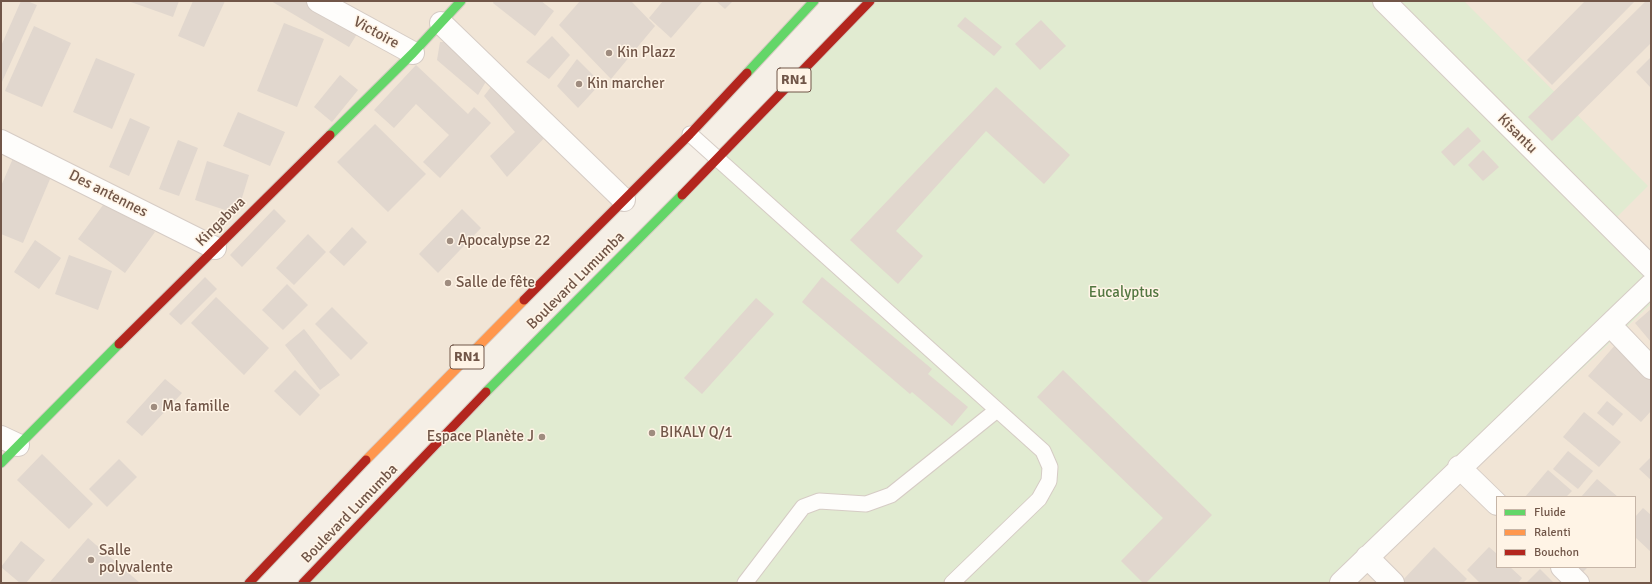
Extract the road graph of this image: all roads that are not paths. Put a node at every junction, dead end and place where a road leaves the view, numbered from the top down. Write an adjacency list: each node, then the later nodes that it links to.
1 (318, 1): 7 (street, Victoire)
2 (461, 1): 6 (main road, Kingabwa)
3 (814, 1): 8 (main road, Boulevard Lumumba / RN1)
4 (870, 1): 10 (main road, Boulevard Lumumba / RN1)
5 (1384, 1): 13 (street, Kisantu)
6 (441, 23): 7 (main road, Kingabwa); 11 (street)
7 (413, 53): 12 (main road, Kingabwa)
8 (690, 134): 10 (lane); 11 (main road, Boulevard Lumumba / RN1)
9 (1, 141): 12 (street, Des antennes)
10 (718, 158): 17 (lane); 25 (main road, Boulevard Lumumba / RN1)
11 (624, 200): 24 (main road, Boulevard Lumumba / RN1)
12 (215, 248): 18 (main road, Kingabwa)
13 (1651, 267)
14 (1651, 285): 15 (street)
15 (1610, 325): 16 (street); 20 (street)
16 (1651, 368)
17 (997, 410): 26 (lane); 27 (lane)
18 (9, 441): 19 (main road, Kingabwa)
19 (1, 463)
20 (1459, 467): 21 (street); 22 (street)
21 (1496, 503)
22 (1367, 557): 28 (street); 29 (street)
23 (1563, 568): 30 (street)
24 (249, 583)
25 (303, 583)
26 (745, 583)
27 (952, 583)
28 (1341, 583)
29 (1393, 583)
30 (1578, 583)

